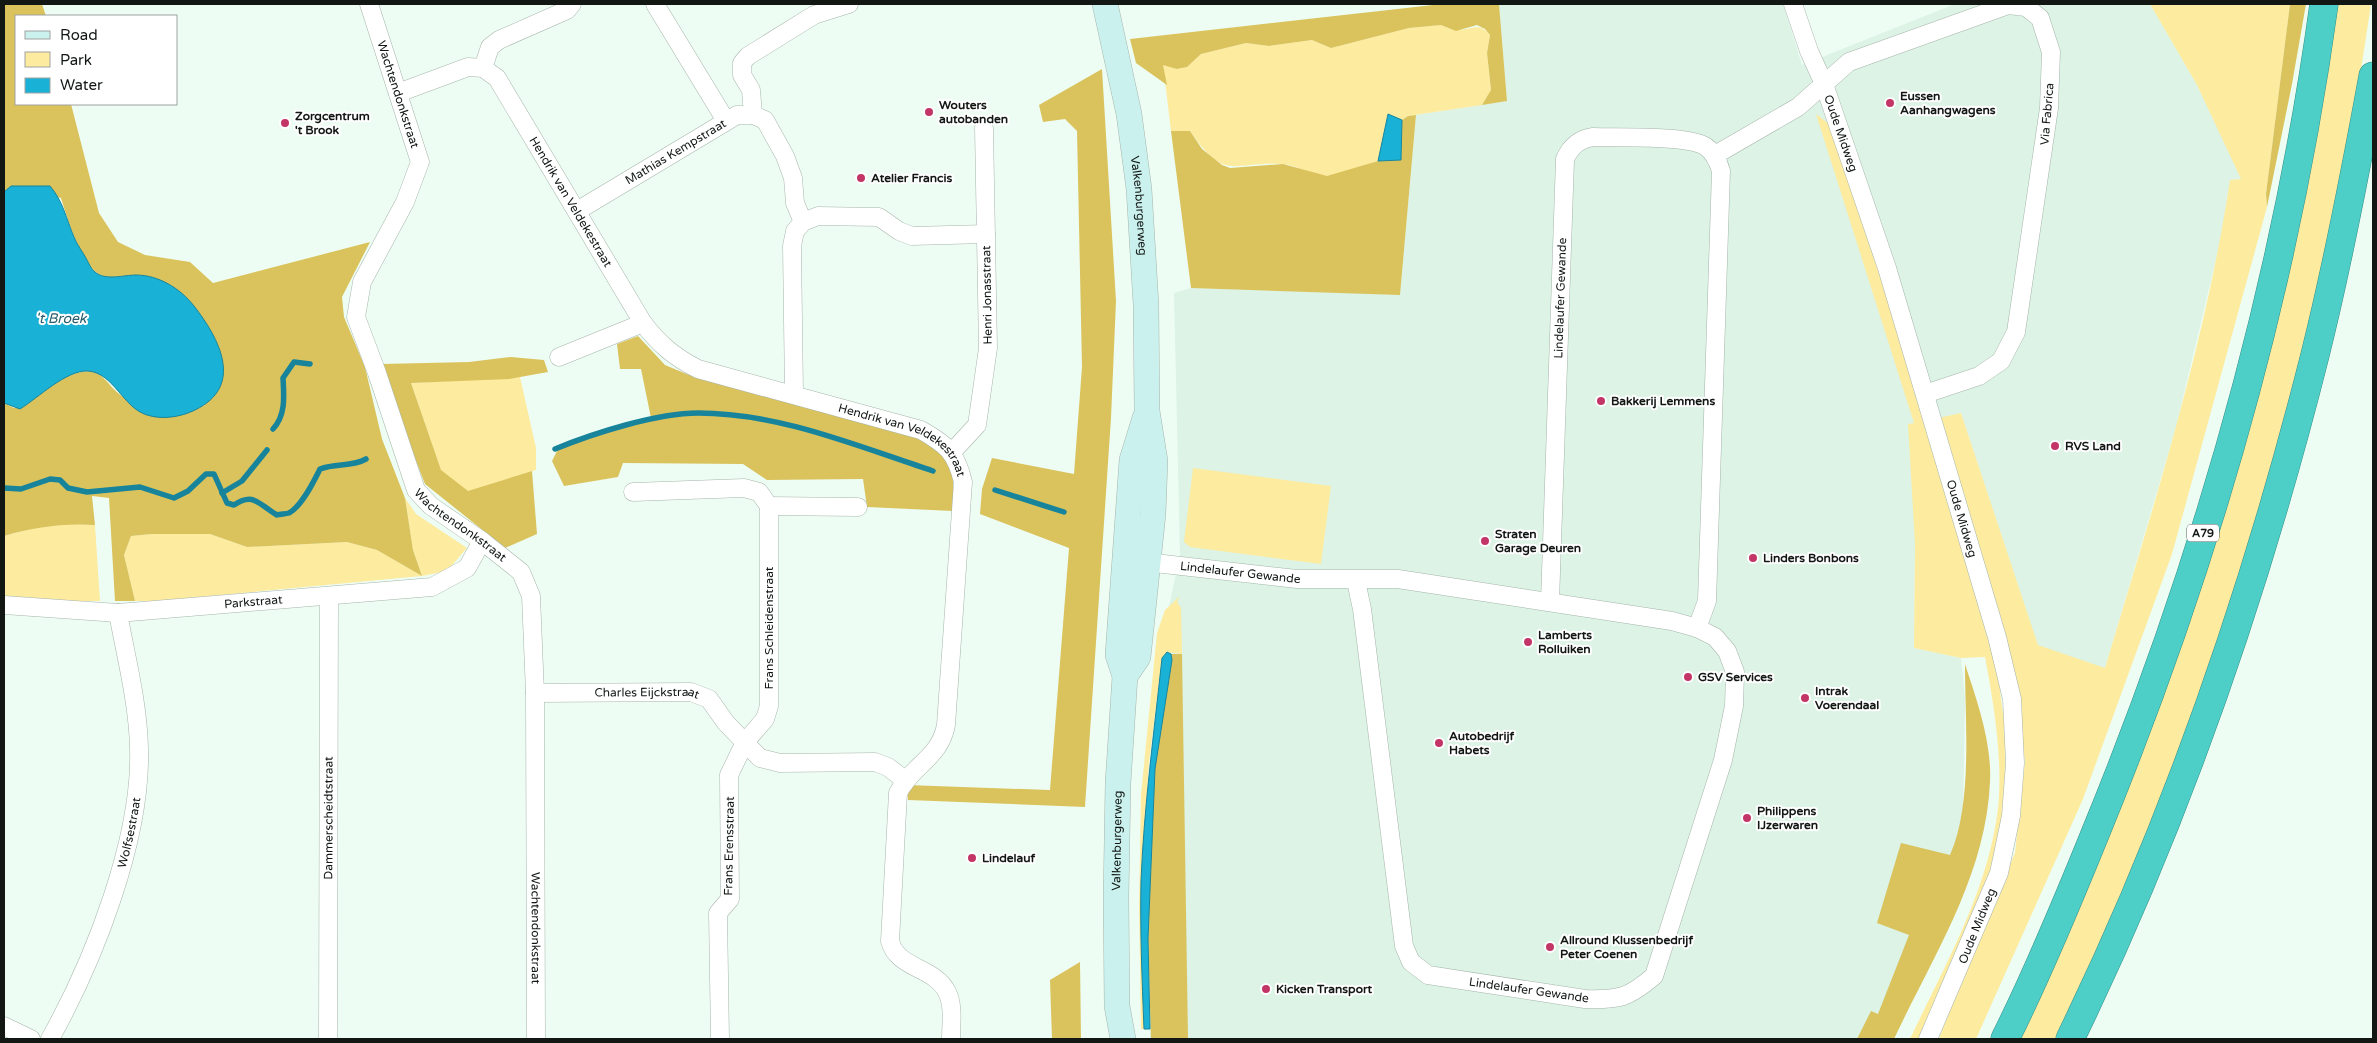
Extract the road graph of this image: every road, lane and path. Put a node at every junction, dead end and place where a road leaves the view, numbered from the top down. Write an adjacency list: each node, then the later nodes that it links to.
1 (369, 4): 11 (street, Wachtendonkstraat)
2 (572, 4): 8 (street)
3 (655, 4): 13 (street)
4 (849, 4): 12 (street)
5 (1105, 4): 28 (main road, Valkenburgerweg)
6 (1793, 4): 10 (street, Oude Midweg)
7 (2324, 4): 49 (highway, A79)
8 (483, 68): 11 (street); 16 (street, Hendrik van Veldekestraat)
9 (2373, 76): 50 (highway)
10 (1824, 84): 15 (street); 22 (street, Oude Midweg); 22 (street, Via Fabrica)
11 (398, 94): 27 (street, Wachtendonkstraat)
12 (753, 116): 13 (street, Mathias Kempstraat); 17 (street)
13 (726, 121): 16 (street, Mathias Kempstraat)
14 (984, 128): 18 (street, Henri Jonasstraat)
15 (1715, 155): 31 (street, Lindelaufer Gewande); 34 (street)
16 (577, 211): 19 (street, Hendrik van Veldekestraat)
17 (803, 222): 18 (street); 21 (street)
18 (986, 234): 23 (street, Henri Jonasstraat)
19 (643, 323): 20 (street); 21 (street, Hendrik van Veldekestraat)
20 (559, 357)
21 (794, 394): 23 (street, Hendrik van Veldekestraat)
22 (1925, 394): 48 (street, Oude Midweg)
23 (952, 452): 37 (street, Hendrik van Veldekestraat)
24 (633, 492): 25 (street)
25 (769, 506): 26 (street); 36 (street, Frans Schleidenstraat)
26 (858, 506)
27 (482, 541): 30 (street, Parkstraat); 35 (street, Wachtendonkstraat)
28 (1137, 561): 29 (street, Lindelaufer Gewande); 38 (main road, Valkenburgerweg)
29 (1356, 581): 31 (street, Lindelaufer Gewande); 34 (street, Lindelaufer Gewande)
30 (329, 596): 33 (street, Parkstraat); 42 (street, Dammerscheidtstraat)
31 (1550, 602): 34 (street, Lindelaufer Gewande)
32 (4, 605): 33 (street, Parkstraat)
33 (118, 613): 41 (street, Wolfsestraat)
34 (1697, 628)
35 (535, 693): 36 (street, Charles Eijckstraat); 43 (street, Wachtendonkstraat)
36 (745, 742): 37 (street, Charles Eijckstraat); 44 (street, Frans Erensstraat)
37 (905, 780): 45 (street, Hendrik van Veldekestraat)
38 (1117, 1006): 46 (main road, Valkenburgerweg); 47 (main road, Valkenburgerweg)
39 (4, 1026): 40 (street)
40 (30, 1039)
41 (50, 1039)
42 (328, 1039)
43 (536, 1039)
44 (720, 1039)
45 (951, 1039)
46 (1108, 1039)
47 (1123, 1039)
48 (1928, 1039)
49 (2005, 1039)
50 (2070, 1039)

